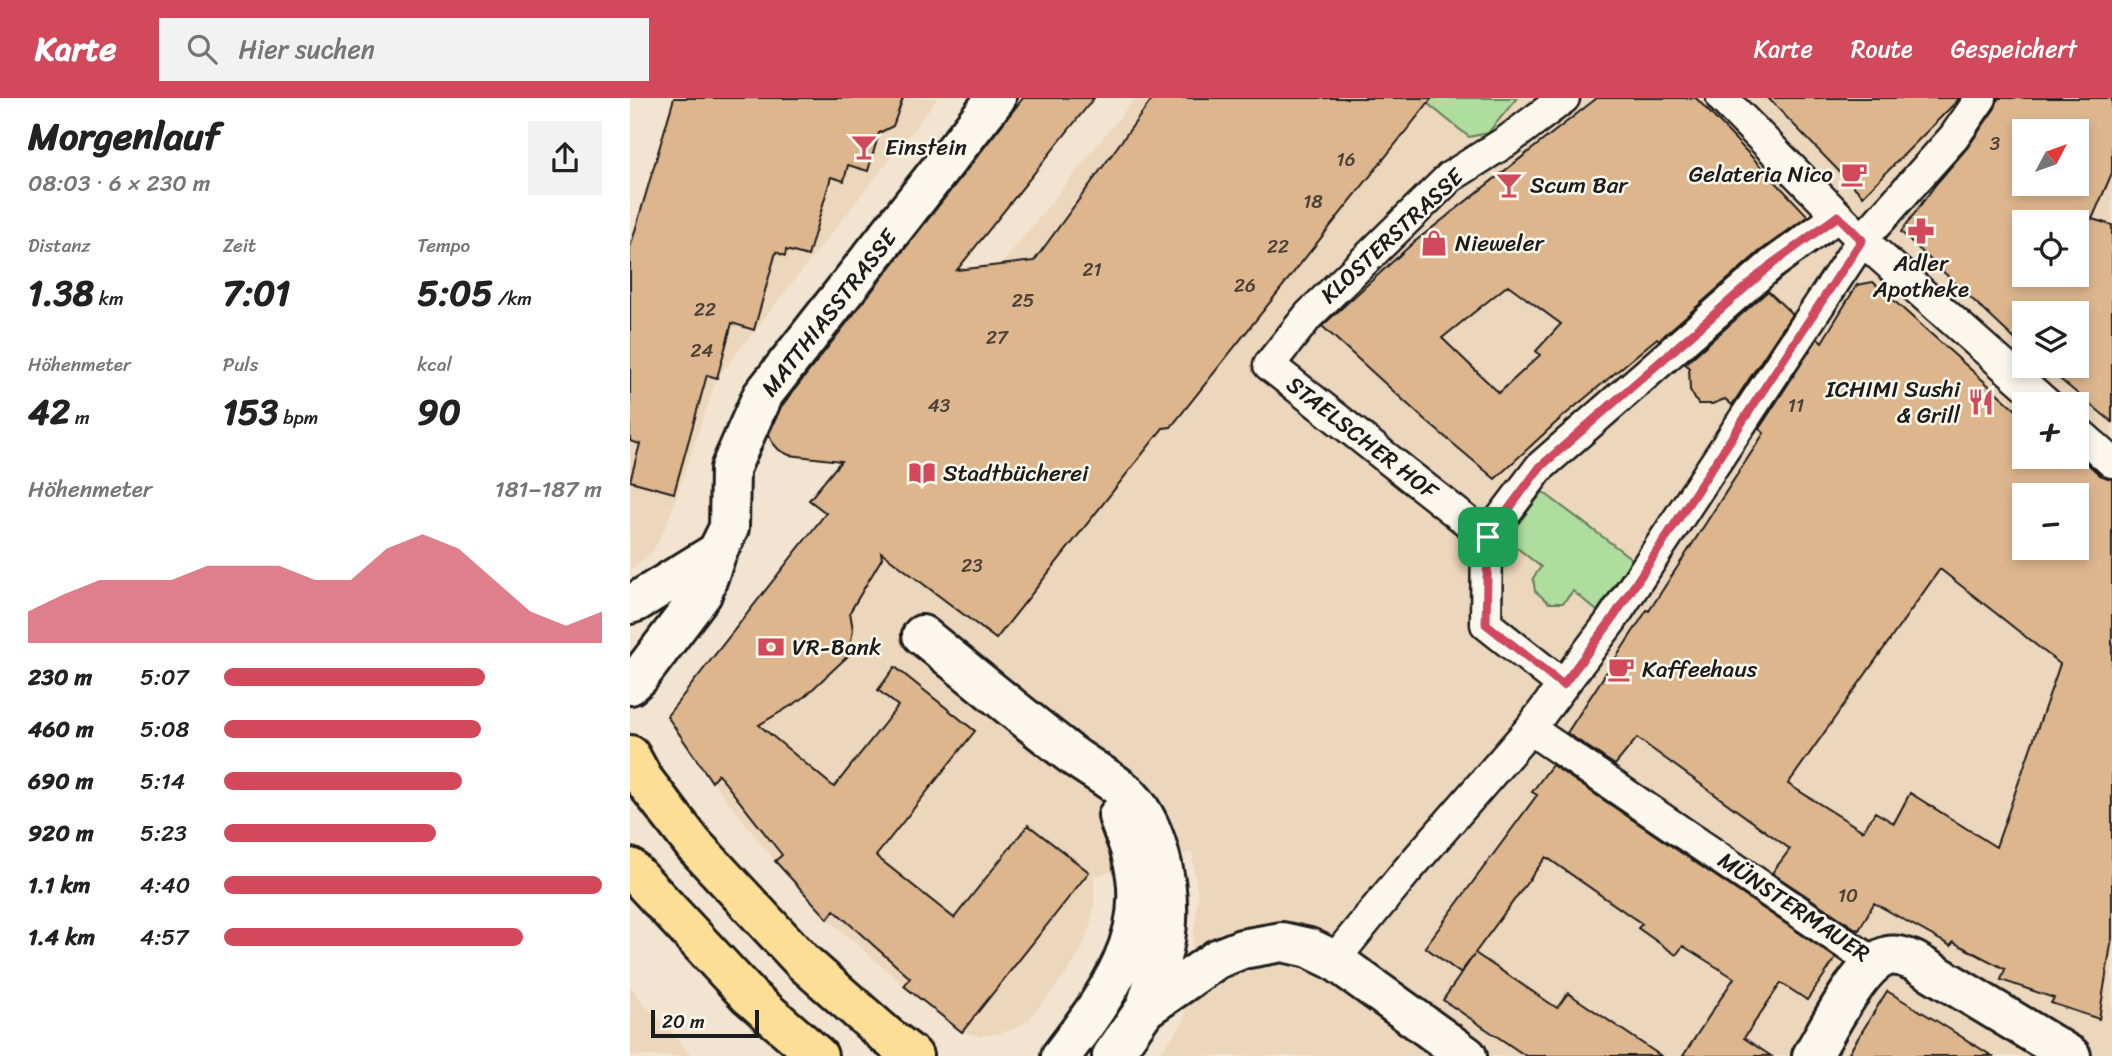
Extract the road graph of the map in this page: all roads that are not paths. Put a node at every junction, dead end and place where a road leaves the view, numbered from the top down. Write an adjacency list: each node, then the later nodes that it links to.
1 (996, 98): 12 (street, MATTHIASSTRASSE)
2 (1564, 98): 7 (street, KLOSTERSTRASSE)
3 (1722, 98): 5 (street)
4 (1981, 98): 6 (street)
5 (1838, 216): 6 (street); 11 (street)
6 (1862, 240): 8 (street); 16 (street)
7 (1269, 365): 11 (street, STAELSCHER HOF)
8 (2033, 392)
9 (2089, 442): 10 (street)
10 (2112, 462)
11 (1488, 537): 16 (street)
12 (717, 552): 13 (street); 15 (street, MATTHIASSTRASSE)
13 (630, 604)
14 (922, 635): 19 (street)
15 (630, 685)
16 (1563, 685): 17 (street)
17 (1530, 729): 21 (street); 22 (street, MÜNSTERMAUER)
18 (630, 755): 27 (main road)
19 (1077, 760): 24 (street); 28 (street)
20 (630, 868): 23 (main road)
21 (1334, 960): 24 (street); 30 (street)
22 (1874, 963): 31 (street); 32 (street, MÜNSTERMAUER)
23 (749, 996): 25 (main road); 26 (main road)
24 (1145, 1009): 29 (street)
25 (784, 1056)
26 (818, 1056)
27 (913, 1056)
28 (1061, 1056)
29 (1112, 1056)
30 (1466, 1056)
31 (1812, 1056)
32 (2071, 1056)

